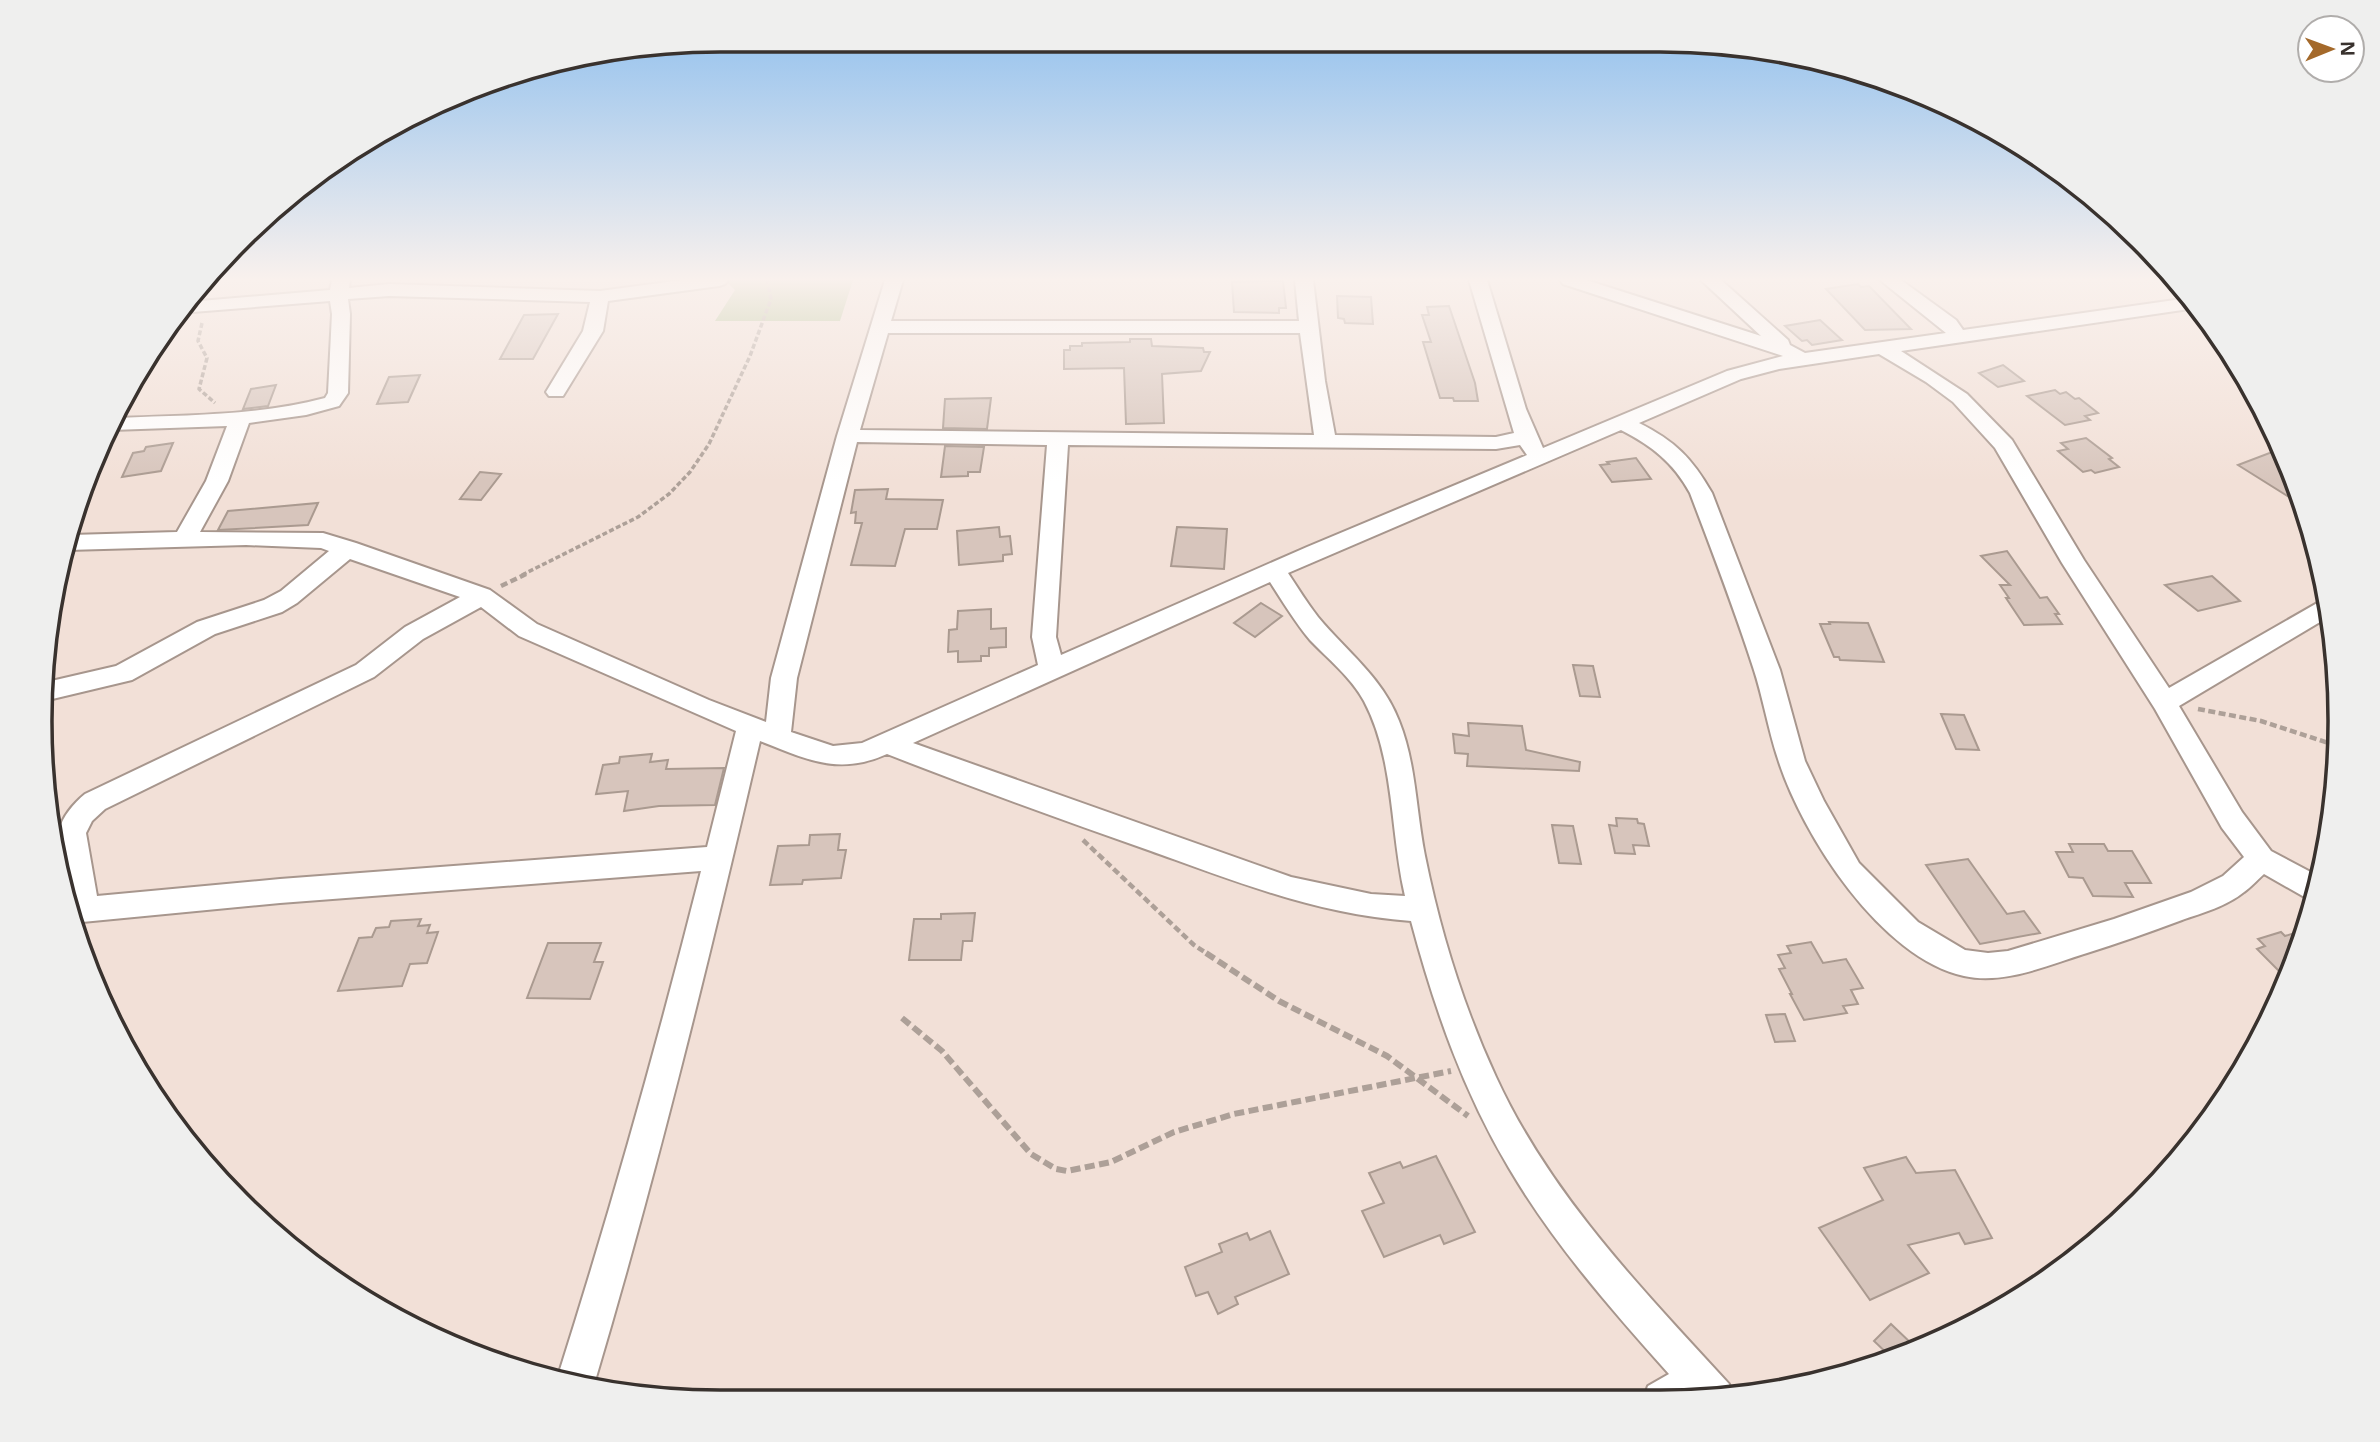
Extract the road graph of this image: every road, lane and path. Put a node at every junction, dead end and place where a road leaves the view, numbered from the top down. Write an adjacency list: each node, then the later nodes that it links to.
1 (201, 347): 14 (path)
2 (340, 347): 14 (street)
3 (583, 347): 13 (street)
4 (753, 347): 26 (path)
5 (874, 347): 17 (street)
6 (1312, 347): 20 (street)
7 (1499, 347): 18 (street)
8 (1771, 347): 12 (street)
9 (1786, 347): 12 (street)
10 (1896, 347): 11 (street)
11 (1884, 349): 12 (street); 30 (street)
12 (1795, 355): 15 (street)
13 (556, 392)
14 (232, 419): 16 (street); 22 (street)
15 (1620, 422): 21 (street); 36 (street)
16 (122, 424)
17 (848, 436): 19 (street); 31 (street)
18 (1526, 437): 20 (street); 21 (street)
19 (1058, 440): 20 (street); 28 (street)
20 (1326, 441)
21 (1539, 457): 25 (street)
22 (184, 539): 23 (street); 24 (street)
23 (77, 543)
24 (348, 548): 26 (street); 29 (street)
25 (1274, 570): 28 (street); 39 (street)
26 (482, 596): 31 (street); 38 (street)
27 (2318, 612): 30 (street)
28 (1052, 669): 33 (street)
29 (53, 690)
30 (2168, 700): 32 (path); 36 (street)
31 (763, 732): 33 (street); 35 (street)
32 (2327, 742)
33 (886, 743): 34 (street)
34 (1060, 807): 39 (street); 42 (path)
35 (718, 858): 40 (street); 44 (street)
36 (2261, 859): 37 (street)
37 (2307, 884)
38 (76, 898)
39 (1423, 909): 45 (street)
40 (80, 910)
41 (902, 1018): 42 (path)
42 (1418, 1079): 43 (path)
43 (1479, 1125)
44 (578, 1374)
45 (1706, 1388)

